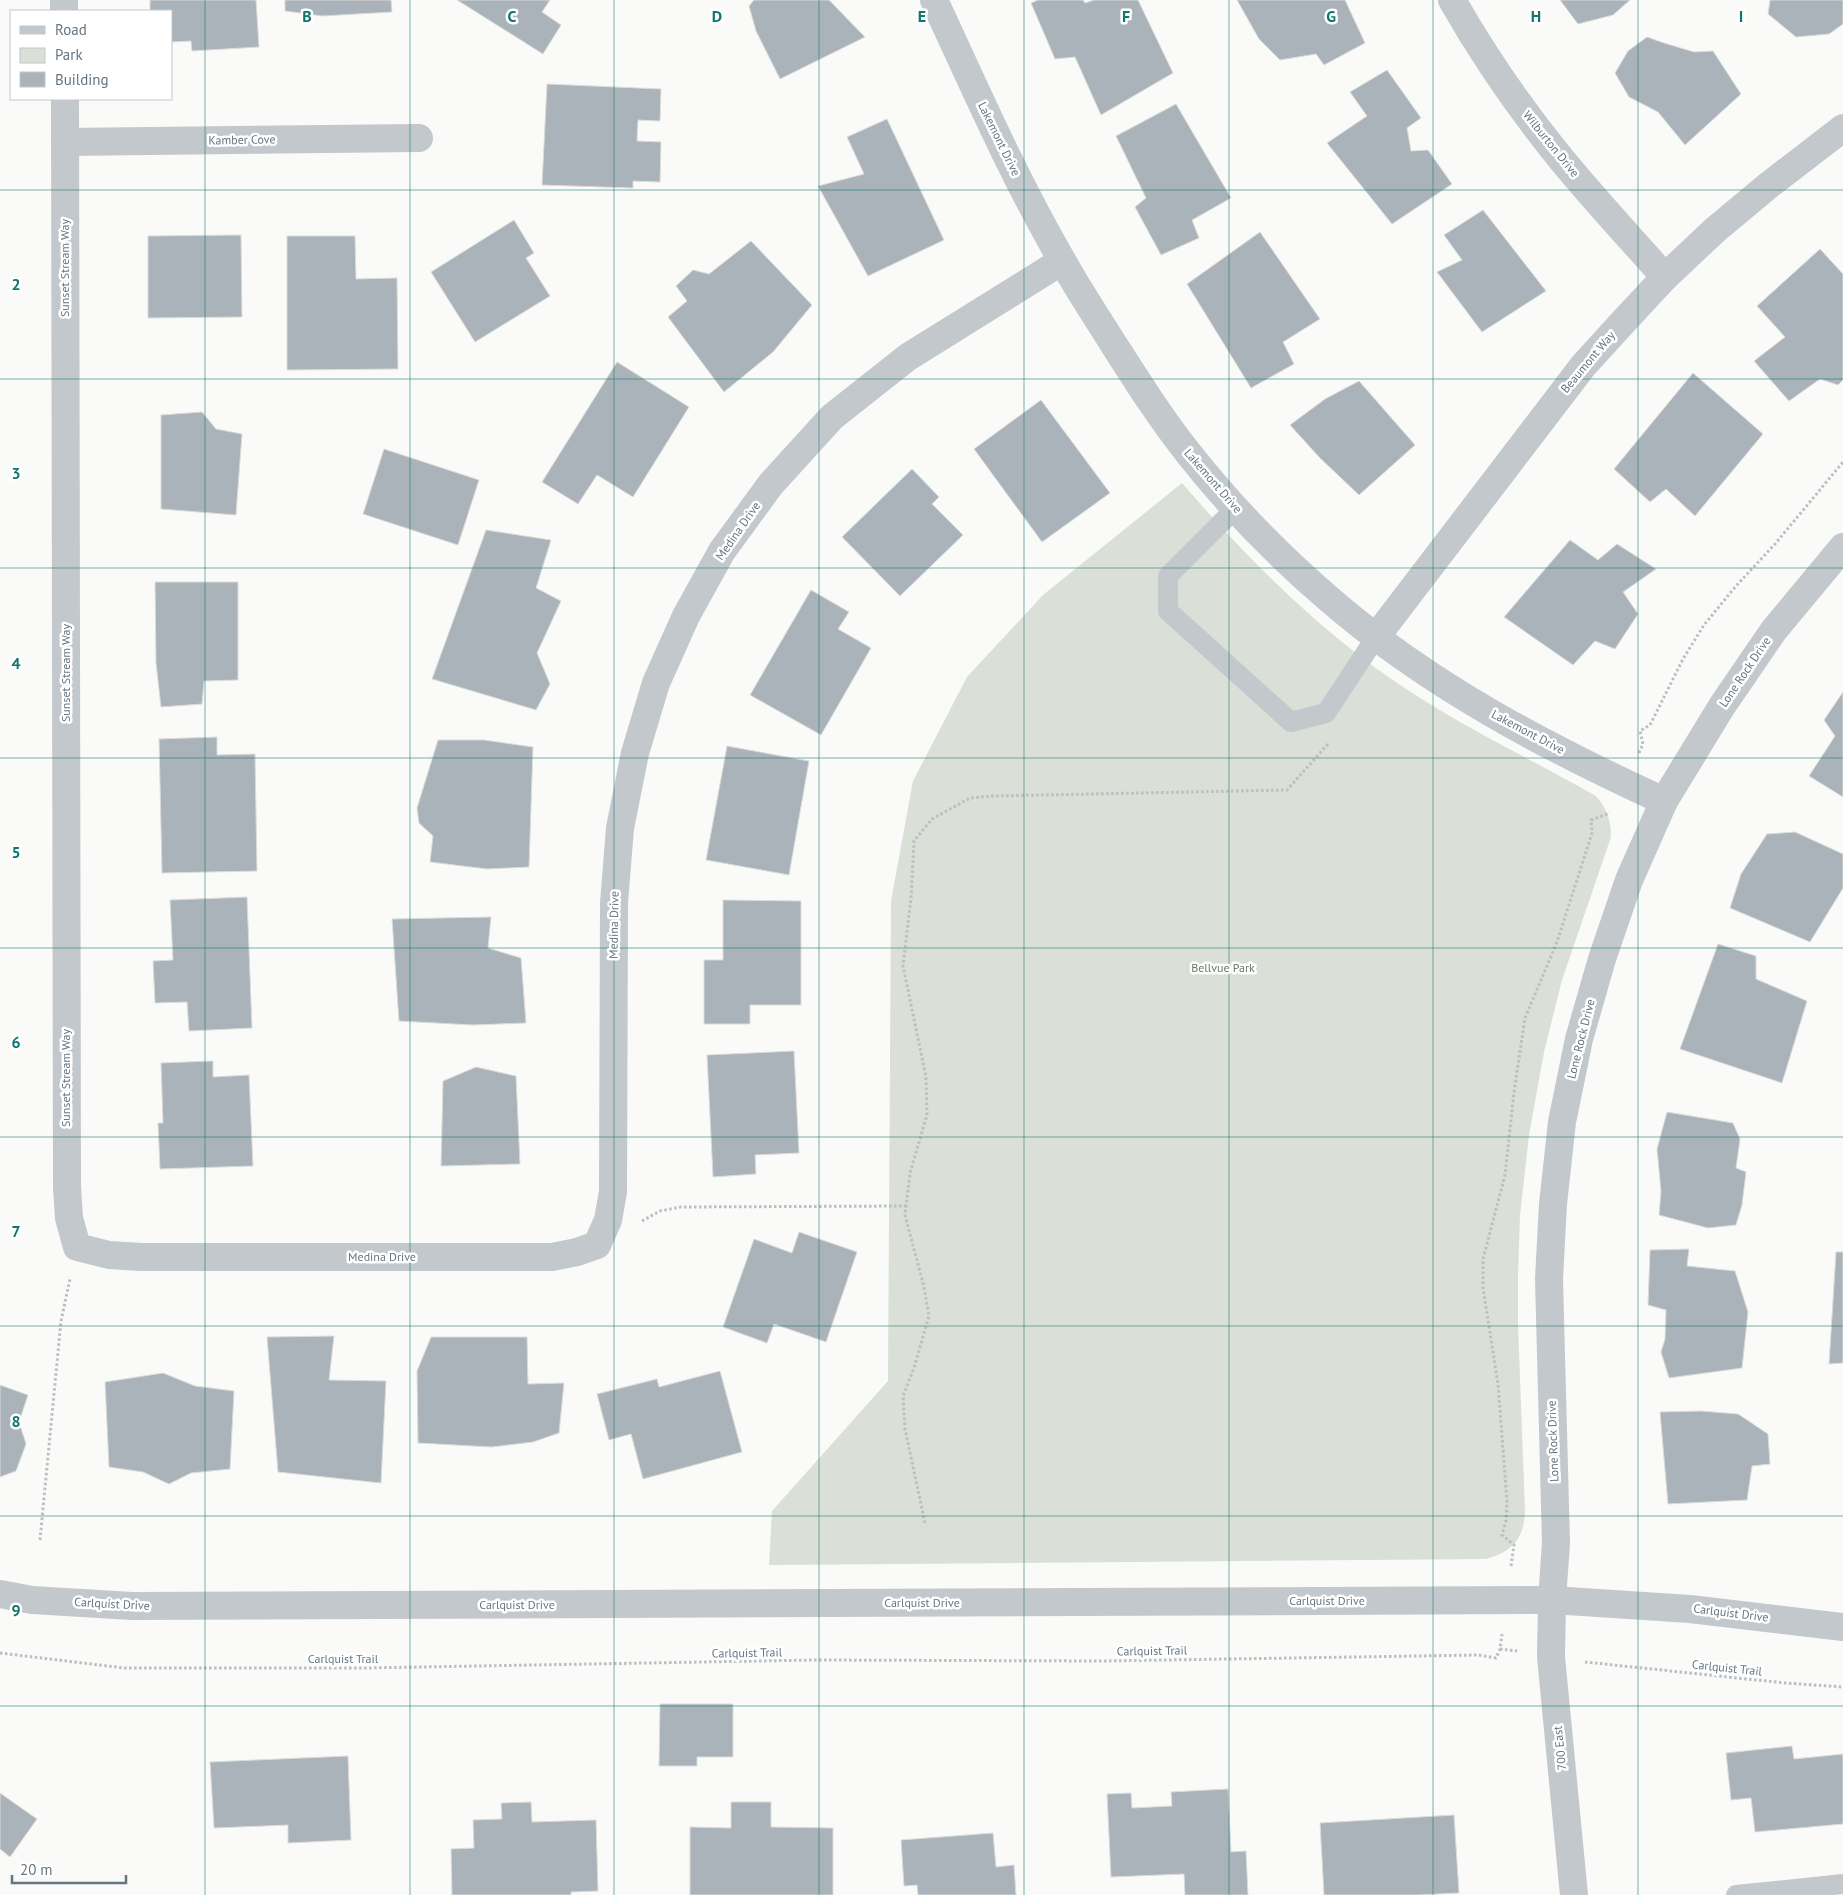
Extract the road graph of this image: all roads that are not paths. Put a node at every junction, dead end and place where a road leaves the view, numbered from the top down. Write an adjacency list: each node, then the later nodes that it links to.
1 (934, 0): 7 (street, Lakemont Drive)
2 (1452, 0): 8 (street, Wilburton Drive)
3 (65, 100): 6 (street, Sunset Stream Way)
4 (1843, 128): 8 (street, Beaumont Way)
5 (419, 138): 6 (street, Kamber Cove)
6 (65, 142): 13 (street, Sunset Stream Way)
7 (1062, 261): 9 (street, Lakemont Drive); 13 (street, Medina Drive)
8 (1665, 277): 11 (street, Beaumont Way)
9 (1236, 508): 11 (street, Lakemont Drive); 11 (lane)
10 (1843, 547): 12 (street, Lone Rock Drive)
11 (1376, 636): 12 (street, Lakemont Drive)
12 (1664, 802): 15 (street, Lone Rock Drive)
13 (77, 1247)
14 (0, 1594): 15 (street, Carlquist Drive)
15 (1552, 1600): 16 (street, Carlquist Drive); 18 (street, 700 East)
16 (1843, 1627)
17 (1843, 1884): 19 (lane)
18 (1574, 1895)
19 (1736, 1895)

